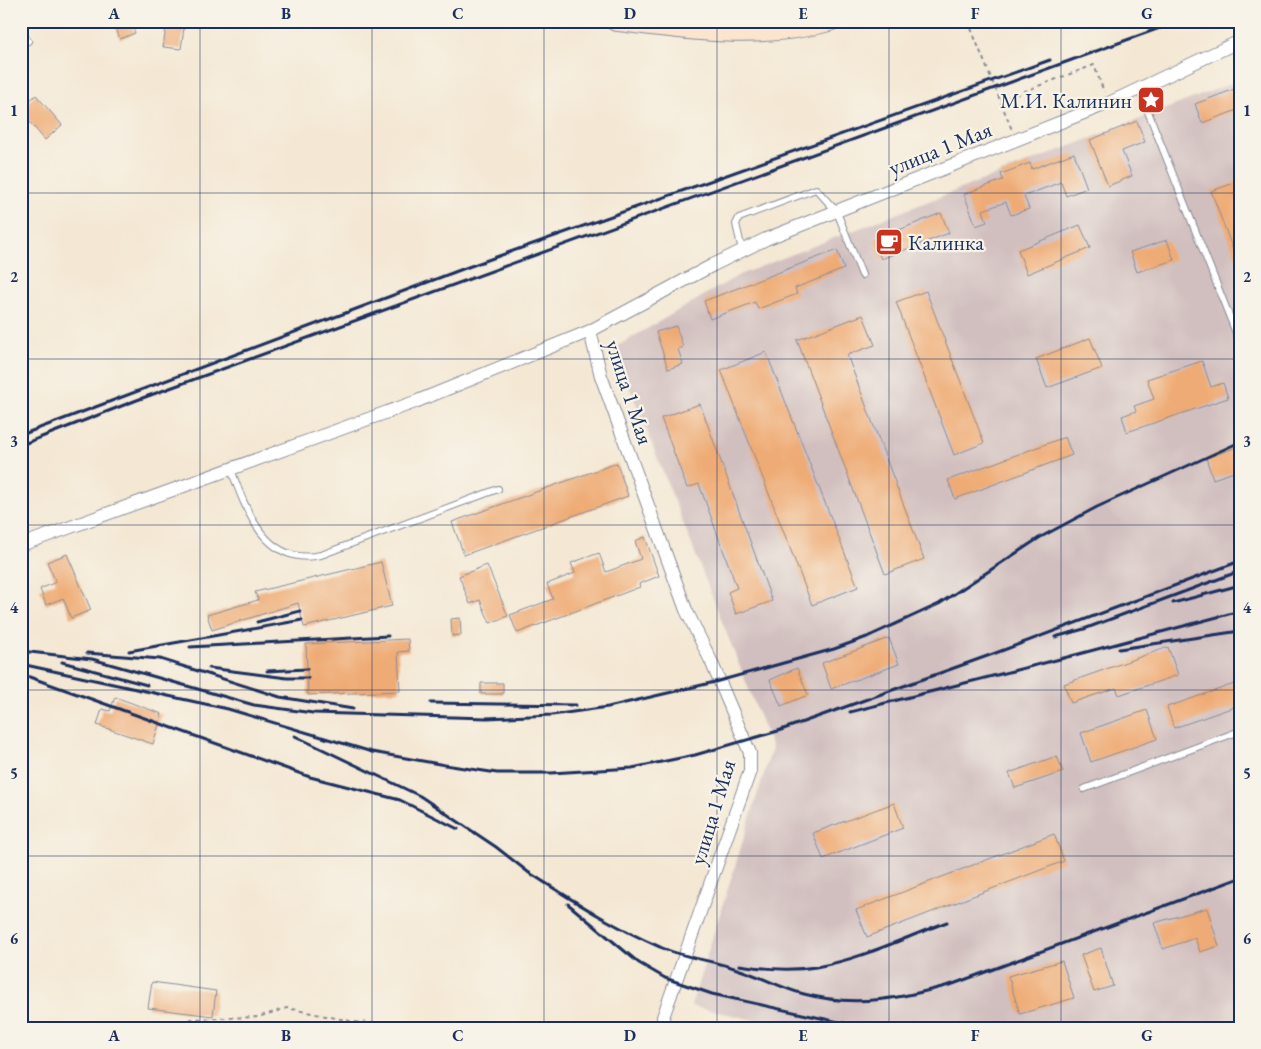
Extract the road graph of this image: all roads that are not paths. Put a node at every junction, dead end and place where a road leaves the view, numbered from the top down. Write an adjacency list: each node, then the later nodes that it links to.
1 (614, 21): 2 (main road)
2 (831, 21)
3 (21, 34): 4 (lane)
4 (28, 41)
5 (1240, 41): 6 (street, улица 1 Мая)
6 (1139, 89): 7 (street, улица 1 Мая); 11 (lane)
7 (837, 212): 8 (street, улица 1 Мая); 8 (lane); 9 (lane)
8 (742, 250): 10 (street, улица 1 Мая)
9 (862, 275)
10 (590, 331): 12 (street); 17 (street, улица 1 Мая)
11 (1240, 344)
12 (231, 469): 13 (lane); 14 (street)
13 (498, 489)
14 (21, 545)
15 (1240, 731): 16 (lane)
16 (1084, 789)
17 (664, 1028)

